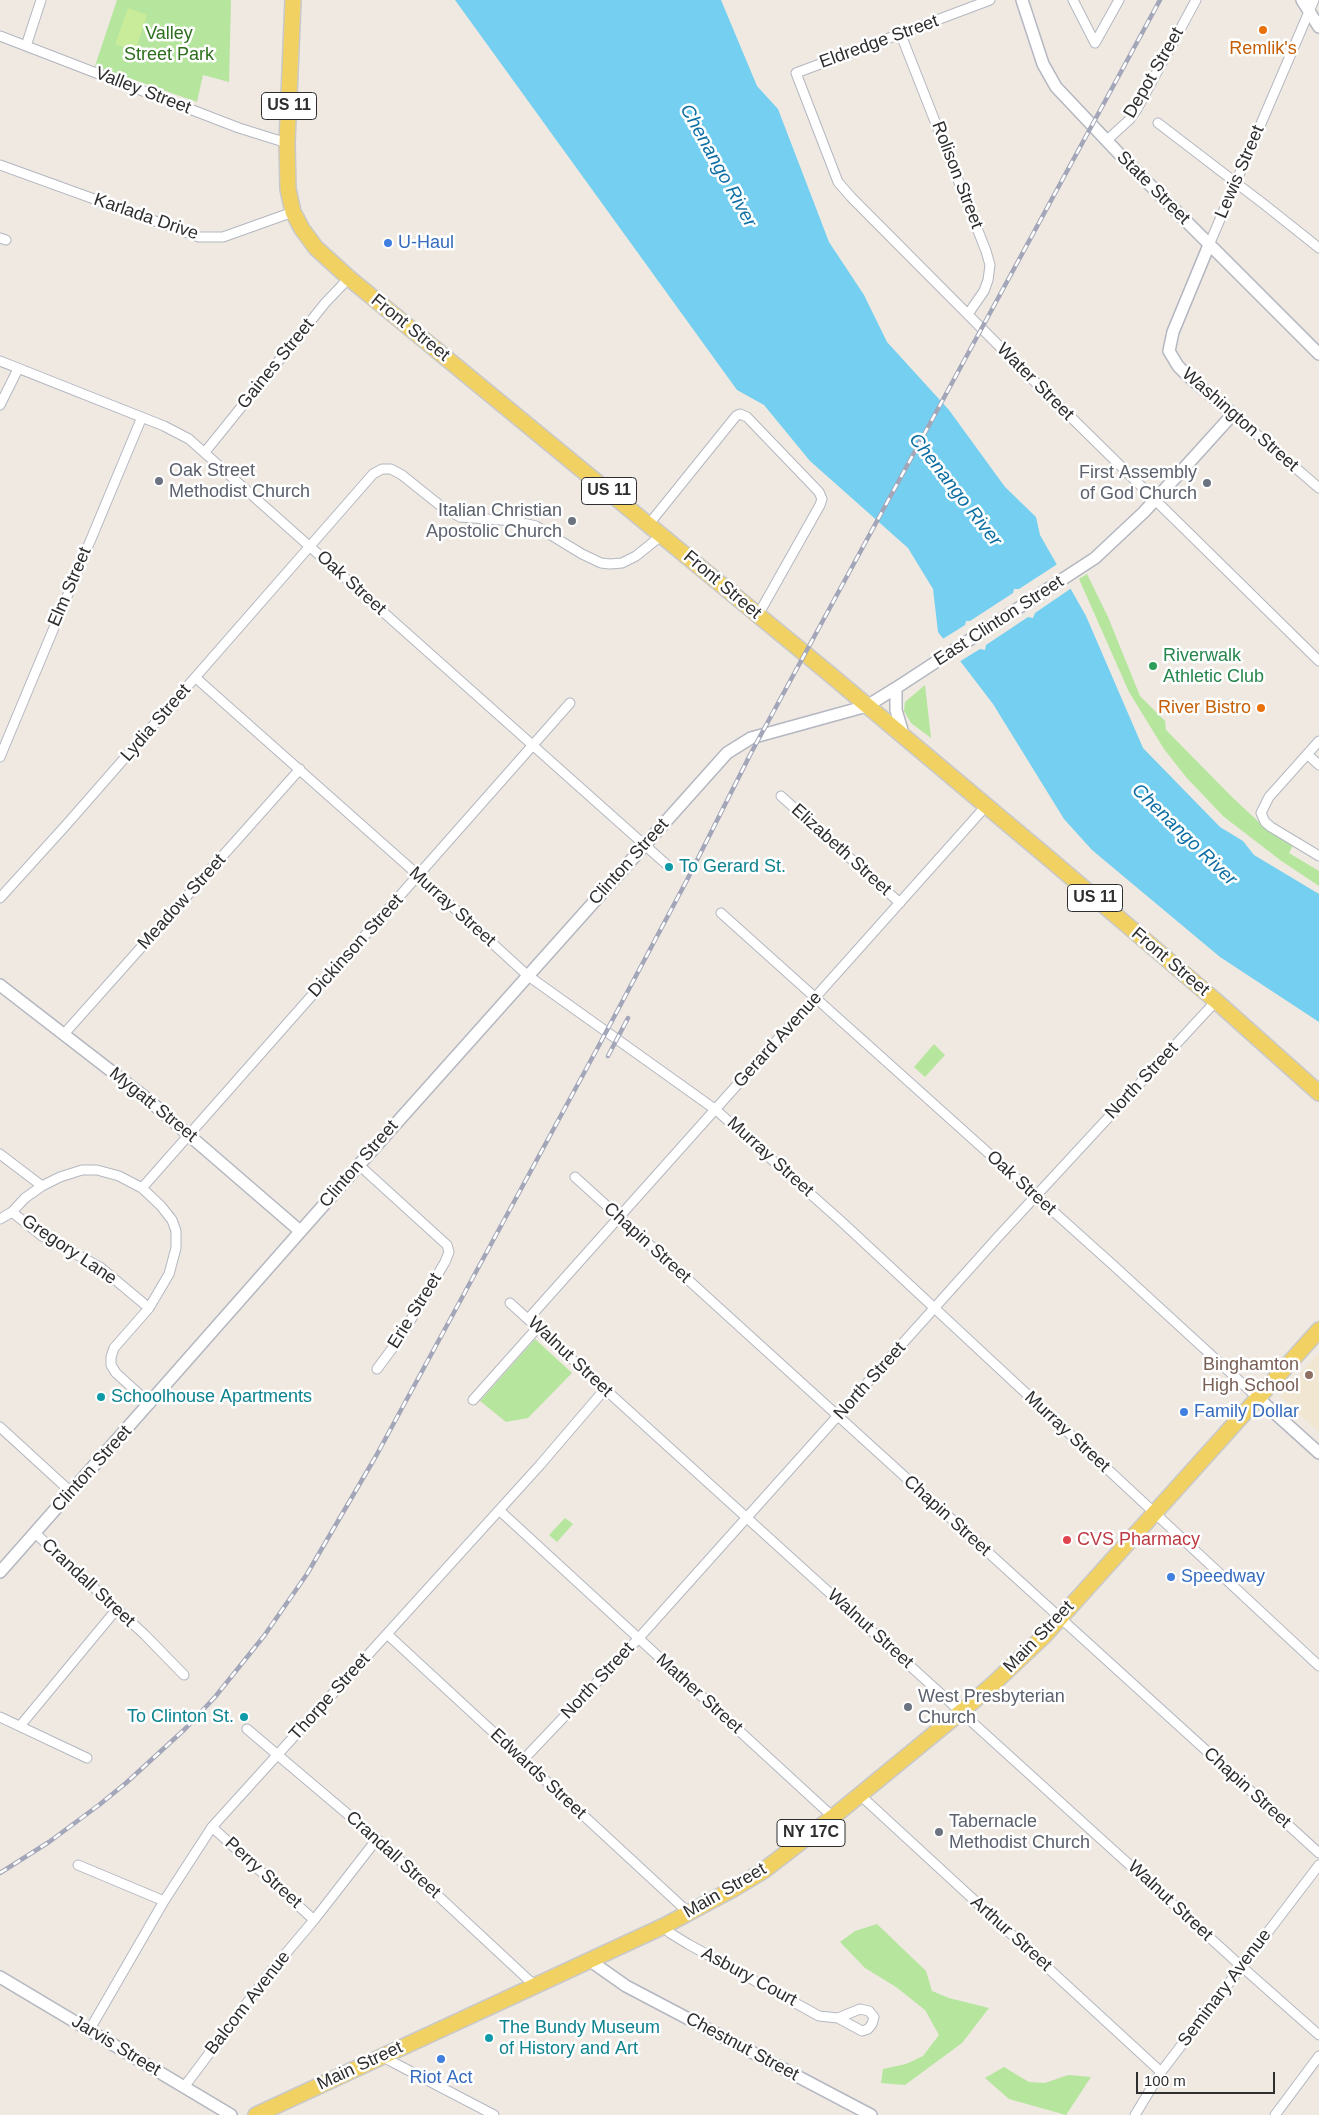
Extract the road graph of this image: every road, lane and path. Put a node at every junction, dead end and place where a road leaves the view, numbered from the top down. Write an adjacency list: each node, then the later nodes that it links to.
1 (41, 0): 14 (street)
2 (293, 0): 18 (main road, Front Street / US 11)
3 (990, 0): 12 (street, Eldredge Street)
4 (1022, 0): 17 (street, State Street)
5 (1073, 0): 6 (street)
6 (1119, 0)
7 (1196, 0): 17 (street, Depot Street)
8 (1302, 0): 10 (street)
9 (1314, 0): 10 (street, Lewis Street)
10 (1308, 13): 11 (street); 20 (street, Lewis Street)
11 (1319, 27)
12 (901, 34): 15 (street, Eldredge Street); 25 (street, Rolison Street)
13 (0, 36): 14 (street, Valley Street)
14 (26, 46): 18 (street, Valley Street)
15 (796, 73): 25 (street, Water Street)
16 (1158, 123): 20 (street)
17 (1106, 141): 22 (street, State Street)
18 (287, 143): 21 (main road, Front Street / US 11)
19 (0, 164): 21 (street, Karlada Drive)
20 (1236, 182): 22 (street, Lewis Street); 23 (street)
21 (293, 212): 24 (main road, Front Street / US 11)
22 (1209, 245): 26 (street, Lewis Street); 27 (street, State Street)
23 (1319, 248)
24 (349, 278): 33 (street, Gaines Street); 36 (main road, Front Street / US 11)
25 (968, 314): 35 (street, Water Street)
26 (1169, 346): 31 (street, Washington Street)
27 (1319, 354)
28 (0, 361): 29 (street, Oak Street)
29 (18, 369): 30 (street); 32 (street, Oak Street)
30 (0, 405)
31 (1233, 414): 34 (street, Washington Street); 35 (street, East Clinton Street)
32 (142, 417): 33 (street, Oak Street); 48 (street, Elm Street)
33 (205, 452): 38 (street, Oak Street)
34 (1319, 488)
35 (1154, 500): 40 (street, Water Street); 42 (street, East Clinton Street)
36 (650, 524): 37 (main road, Front Street / US 11); 39 (street)
37 (662, 535): 38 (street, Lydia Street); 39 (main road, Front Street / US 11)
38 (310, 547): 41 (street, Lydia Street); 47 (street, Oak Street)
39 (758, 614): 44 (main road, Front Street / US 11)
40 (1319, 661)
41 (196, 678): 53 (street, Murray Street); 60 (street, Lydia Street)
42 (896, 688): 44 (street, East Clinton Street); 45 (street)
43 (570, 703): 47 (street, Dickinson Street)
44 (867, 706): 45 (main road, Front Street / US 11); 51 (street, East Clinton Street)
45 (904, 737): 55 (main road, Front Street / US 11)
46 (1319, 741): 49 (street)
47 (532, 746): 56 (street, Oak Street); 59 (street, Dickinson Street)
48 (2, 747): 50 (street, Elm Street)
49 (1307, 754): 52 (street); 57 (street)
50 (0, 757)
51 (720, 759): 56 (street, Clinton Street)
52 (1319, 765)
53 (300, 769): 59 (street, Murray Street); 67 (street, Meadow Street)
54 (781, 796): 61 (street, Elizabeth Street)
55 (986, 806): 61 (street, Gerard Avenue); 66 (main road, Front Street / US 11)
56 (644, 845): 58 (street, Oak Street); 63 (street, Clinton Street)
57 (1319, 856)
58 (666, 864)
59 (418, 876): 63 (street, Murray Street); 70 (street, Dickinson Street)
60 (0, 898)
61 (900, 904): 65 (street, Gerard Avenue)
62 (721, 913): 65 (street, Oak Street)
63 (527, 976): 69 (street, Murray Street); 72 (street, Clinton Street)
64 (0, 985): 67 (street, Mygatt Street)
65 (816, 998): 69 (street, Gerard Avenue); 76 (street, Oak Street)
66 (1216, 1001): 68 (main road, Front Street / US 11); 76 (street, North Street)
67 (64, 1034): 70 (street, Mygatt Street)
68 (1319, 1093)
69 (716, 1110): 78 (street, Gerard Avenue); 83 (street, Murray Street)
70 (189, 1133): 75 (street, Dickinson Street); 80 (street, Mygatt Street)
71 (0, 1154): 74 (street)
72 (358, 1165): 80 (street, Clinton Street); 87 (street, Erie Street)
73 (575, 1177): 78 (street, Chapin Street)
74 (42, 1186): 75 (street); 77 (street)
75 (142, 1188): 82 (street)
76 (1036, 1196): 83 (street, North Street); 89 (street, Oak Street)
77 (12, 1212): 79 (street); 82 (street, Gregory Lane)
78 (620, 1218): 84 (street, Gerard Avenue); 92 (street, Chapin Street)
79 (0, 1219)
80 (300, 1231): 91 (street, Clinton Street)
81 (510, 1302): 84 (street, Walnut Street)
82 (149, 1308): 91 (street)
83 (935, 1309): 92 (street, North Street); 97 (street, Murray Street)
84 (529, 1318): 85 (street, Walnut Street)
85 (538, 1326): 88 (street, Walnut Street); 90 (street)
86 (1319, 1330): 89 (main road, Main Street / NY 17C)
87 (377, 1370)
88 (605, 1389): 96 (street, Thorpe Street); 98 (street, Walnut Street)
89 (1258, 1398): 94 (street, Oak Street); 97 (main road, Main Street / NY 17C)
90 (473, 1400)
91 (150, 1404): 95 (street, Clinton Street)
92 (838, 1417): 98 (street, North Street); 102 (street, Chapin Street)
93 (0, 1427): 95 (street)
94 (1319, 1454)
95 (71, 1492): 99 (street, Clinton Street)
96 (499, 1510): 103 (street, Thorpe Street); 104 (street, Mather Street)
97 (1154, 1513): 102 (main road, Main Street / NY 17C); 105 (street, Murray Street)
98 (746, 1518): 104 (street, North Street); 107 (street, Walnut Street)
99 (34, 1533): 100 (street, Clinton Street); 101 (street, Crandall Street)
100 (0, 1572)
101 (116, 1610): 106 (street, Crandall Street); 109 (street)
102 (1060, 1618): 107 (main road, Main Street / NY 17C); 118 (street, Chapin Street)
103 (387, 1634): 111 (street, Thorpe Street); 113 (street, Edwards Street)
104 (638, 1639): 113 (street, North Street); 115 (street, Mather Street)
105 (1319, 1666)
106 (184, 1675)
107 (962, 1711): 114 (main road, Main Street / NY 17C); 126 (street, Walnut Street)
108 (0, 1717): 109 (street)
109 (20, 1726): 112 (street)
110 (247, 1729): 111 (street, Crandall Street)
111 (278, 1754): 116 (street, Thorpe Street); 117 (street, Crandall Street)
112 (87, 1758)
113 (523, 1760): 122 (street, Edwards Street)
114 (860, 1795): 115 (main road, Main Street / NY 17C); 134 (street, Arthur Street)
115 (833, 1817): 122 (main road, Main Street / NY 17C)
116 (212, 1827): 121 (street, Thorpe Street); 123 (street, Perry Street)
117 (377, 1839): 123 (street, Balcom Avenue); 128 (street, Crandall Street)
118 (1319, 1853)
119 (1319, 1865): 126 (street, Seminary Avenue)
120 (78, 1866): 121 (street)
121 (164, 1901): 130 (street, Thorpe Street)
122 (689, 1913): 124 (main road, Main Street / NY 17C)
123 (314, 1920): 135 (street, Balcom Avenue)
124 (664, 1926): 125 (main road, Main Street / NY 17C); 129 (street, Asbury Court)
125 (589, 1960): 128 (main road, Main Street / NY 17C); 136 (street, Chestnut Street)
126 (1241, 1966): 131 (street, Walnut Street); 134 (street, Seminary Avenue)
127 (0, 1977): 130 (street, Jarvis Street)
128 (534, 1985): 132 (main road, Main Street / NY 17C)
129 (838, 2018)
130 (90, 2029): 135 (street, Jarvis Street)
131 (1319, 2035)
132 (381, 2056): 138 (main road, Main Street / NY 17C); 139 (street)
133 (1319, 2056): 141 (street)
134 (1162, 2072): 140 (street, Seminary Avenue)
135 (184, 2087): 137 (street, Jarvis Street)
136 (868, 2114)
137 (231, 2115)
138 (256, 2115)
139 (494, 2115)
140 (1135, 2115)
141 (1275, 2115)

